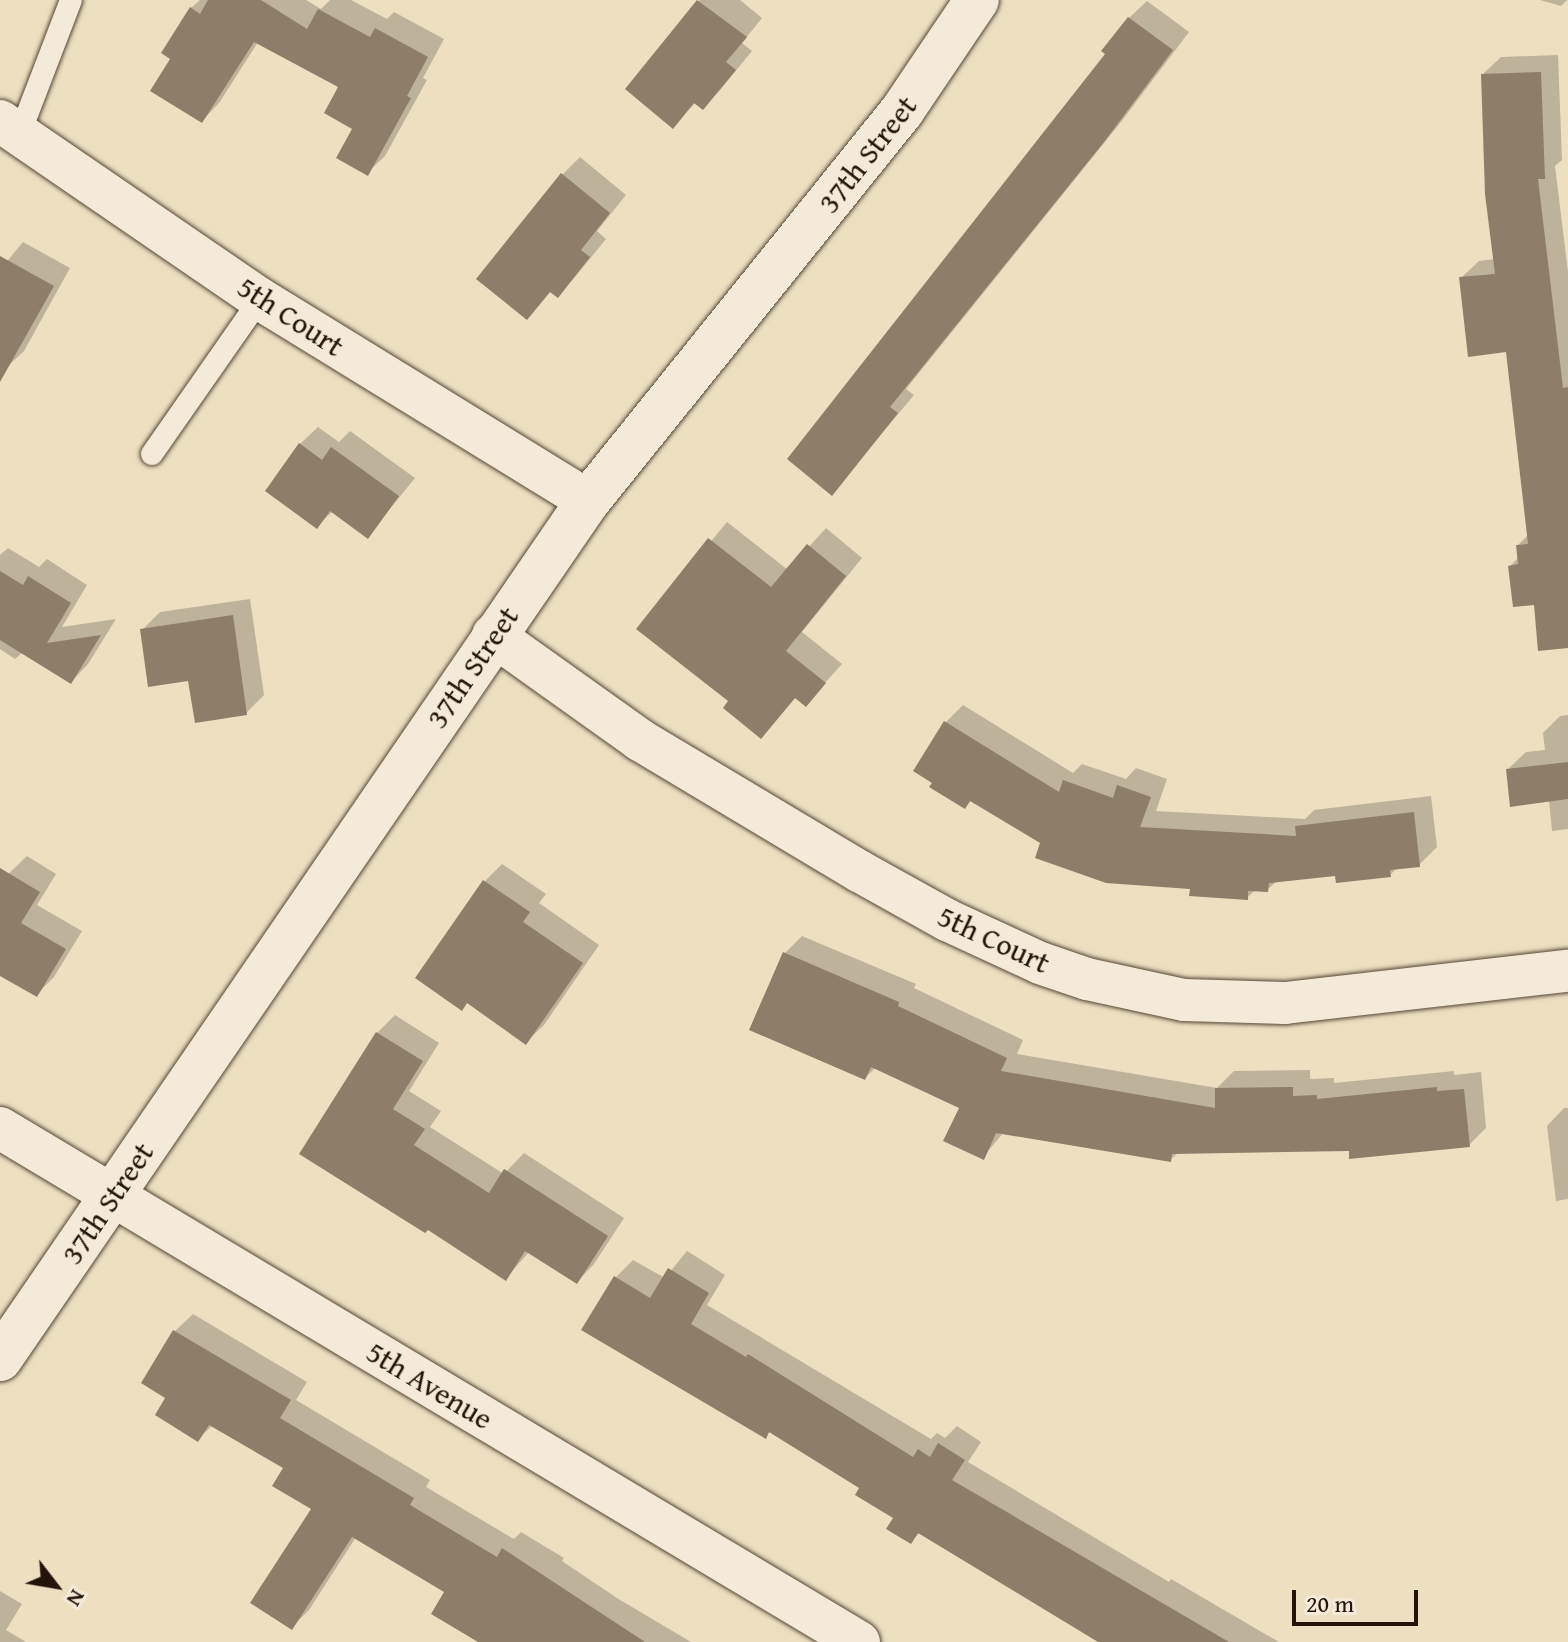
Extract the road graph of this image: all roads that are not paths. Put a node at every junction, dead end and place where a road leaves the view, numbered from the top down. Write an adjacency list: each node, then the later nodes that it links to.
1 (71, 0): 3 (lane)
2 (977, 0): 6 (street, 37th Street)
3 (10, 127): 4 (street, 5th Court)
4 (260, 299): 5 (lane); 6 (street, 5th Court)
5 (152, 454)
6 (588, 501): 7 (street, 37th Street)
7 (493, 635): 8 (street, 5th Court); 10 (street, 37th Street)
8 (1568, 971)
9 (0, 1128): 10 (street, 5th Avenue)
10 (113, 1196): 11 (street, 37th Street); 12 (street, 5th Avenue)
11 (0, 1359)
12 (859, 1642)

